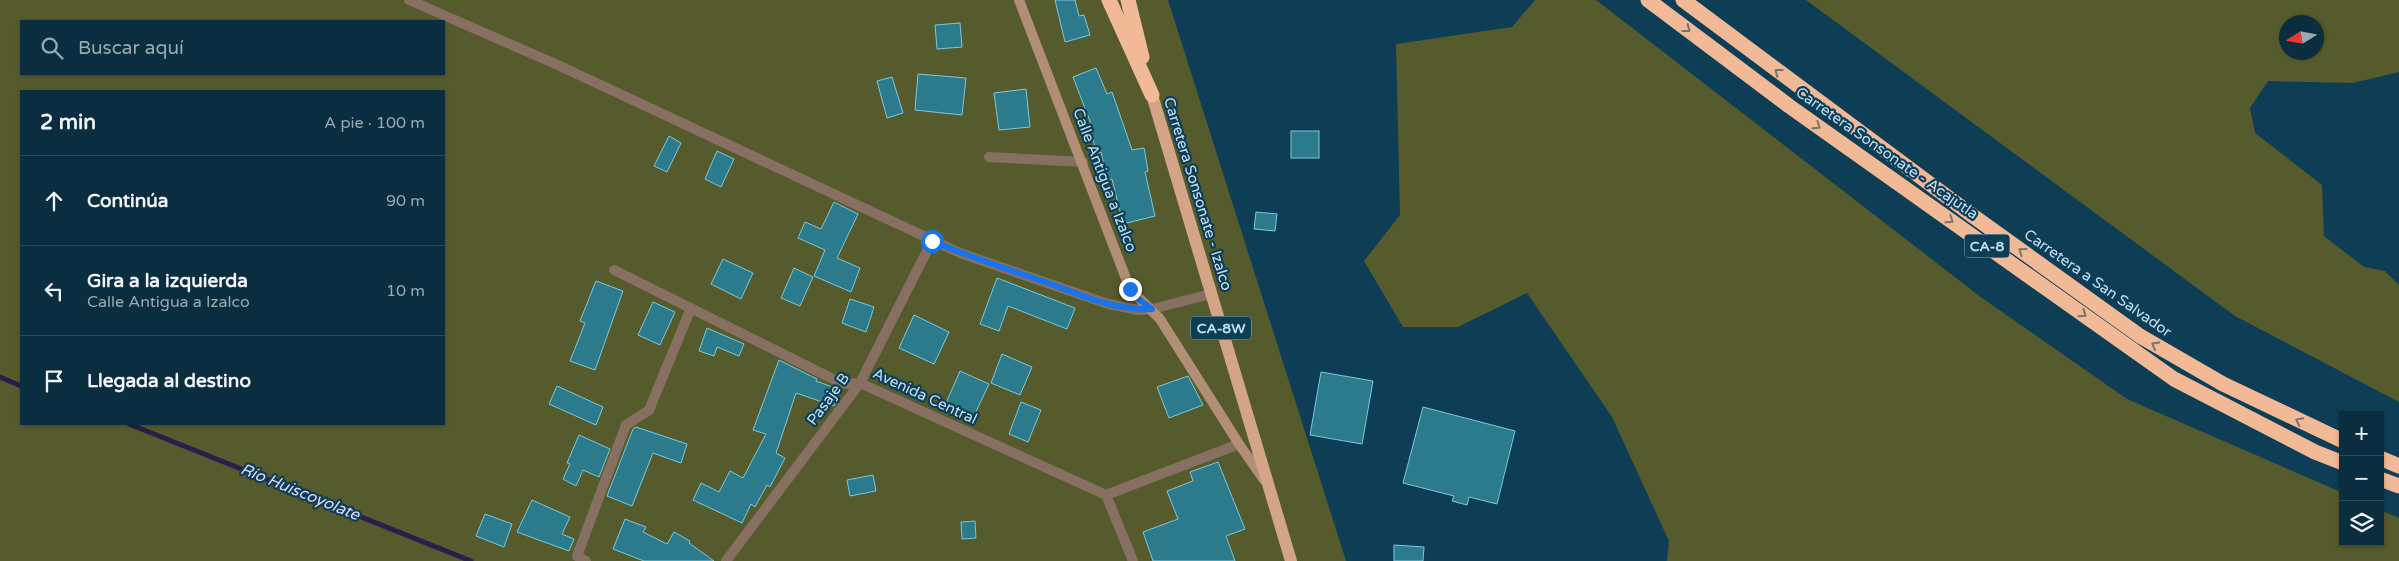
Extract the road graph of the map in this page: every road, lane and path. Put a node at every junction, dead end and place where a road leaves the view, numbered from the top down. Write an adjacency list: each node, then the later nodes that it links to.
1 (409, 0): 11 (street)
2 (1019, 0): 10 (street, Calle Antigua a Izalco)
3 (1108, 0): 8 (highway)
4 (1119, 0): 8 (highway)
5 (1128, 0): 8 (highway)
6 (1648, 0): 20 (highway, Carretera Sonsonate - Acajutla / CA-8, one-way to 20)
7 (1683, 0): 17 (highway, Carretera a San Salvador / CA-8, one-way to 7)
8 (1152, 95): 13 (main road, Carretera Sonsonate - Izalco / CA-8W)
9 (989, 157): 10 (street)
10 (1083, 162): 15 (street, Calle Antigua a Izalco)
11 (932, 241): 15 (street); 16 (street, Pasaje B)
12 (614, 270): 14 (street, Avenida Central)
13 (1211, 294): 15 (street); 23 (main road, Carretera Sonsonate - Izalco / CA-8W)
14 (691, 308): 16 (street, Avenida Central); 26 (street)
15 (1152, 309): 18 (street, Calle Antigua a Izalco)
16 (860, 383): 25 (street, Avenida Central); 27 (street, Pasaje B)
17 (2339, 440)
18 (1238, 444): 23 (street, Calle Antigua a Izalco); 25 (street)
19 (2384, 460): 21 (highway)
20 (2339, 461)
21 (2399, 466)
22 (2384, 480): 24 (highway)
23 (1266, 483): 29 (main road, Carretera Sonsonate - Izalco / CA-8W)
24 (2399, 486)
25 (1106, 495): 28 (street)
26 (582, 559)
27 (726, 561)
28 (1133, 561)
29 (1291, 561)

